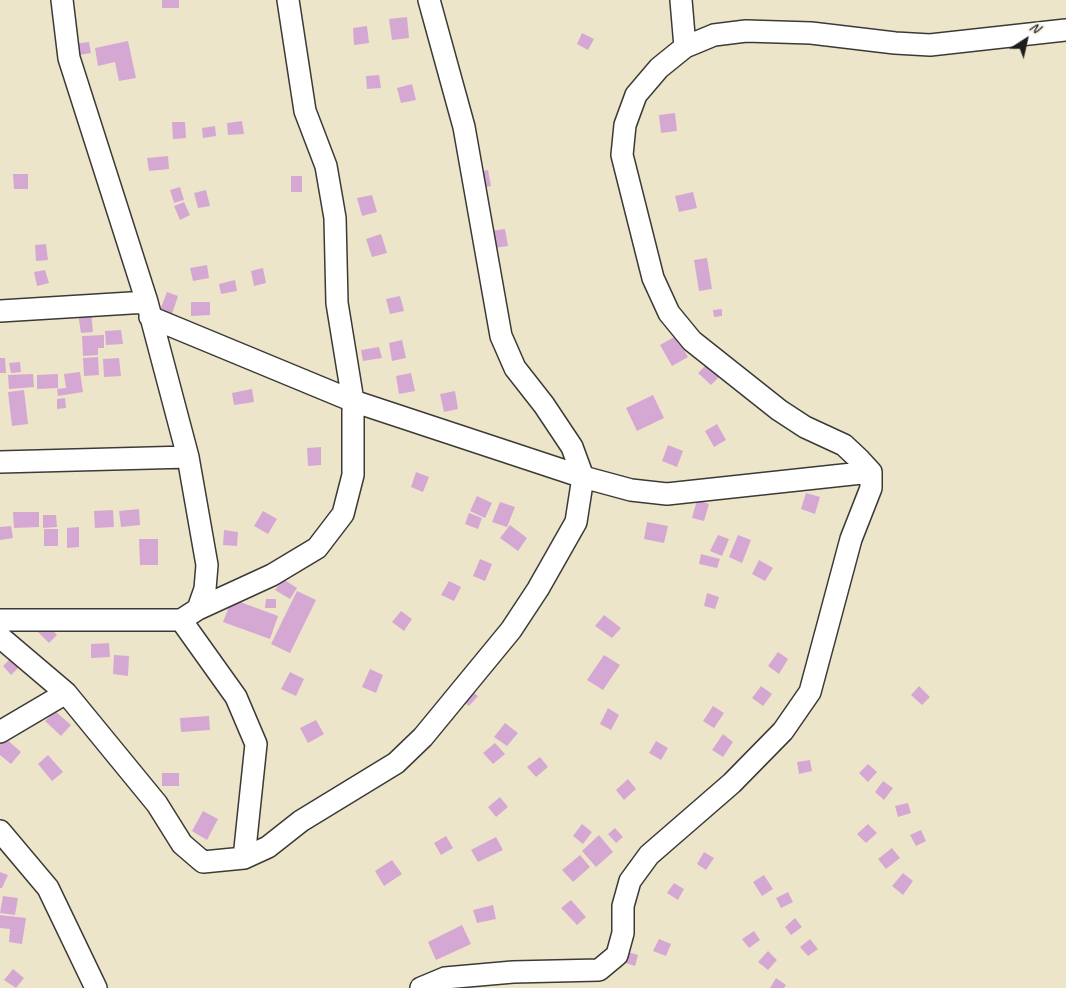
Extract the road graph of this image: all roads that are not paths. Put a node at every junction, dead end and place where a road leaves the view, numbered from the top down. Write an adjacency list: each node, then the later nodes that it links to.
1 (62, 0): 7 (street)
2 (288, 0): 9 (street)
3 (429, 0): 13 (street)
4 (681, 0): 6 (street)
5 (1066, 30): 6 (street)
6 (685, 47): 12 (street)
7 (148, 309): 8 (street); 9 (street); 10 (street)
8 (0, 311)
9 (353, 402): 13 (street); 14 (street)
10 (188, 458): 11 (street); 14 (street)
11 (0, 462)
12 (871, 472): 13 (street); 22 (street)
13 (583, 477): 20 (street)
14 (189, 615): 15 (street); 20 (street)
15 (0, 620)
16 (0, 637): 17 (street)
17 (66, 693): 18 (street); 20 (street)
18 (0, 732)
19 (0, 831): 21 (street)
20 (244, 858)
21 (96, 988)
22 (421, 988)

